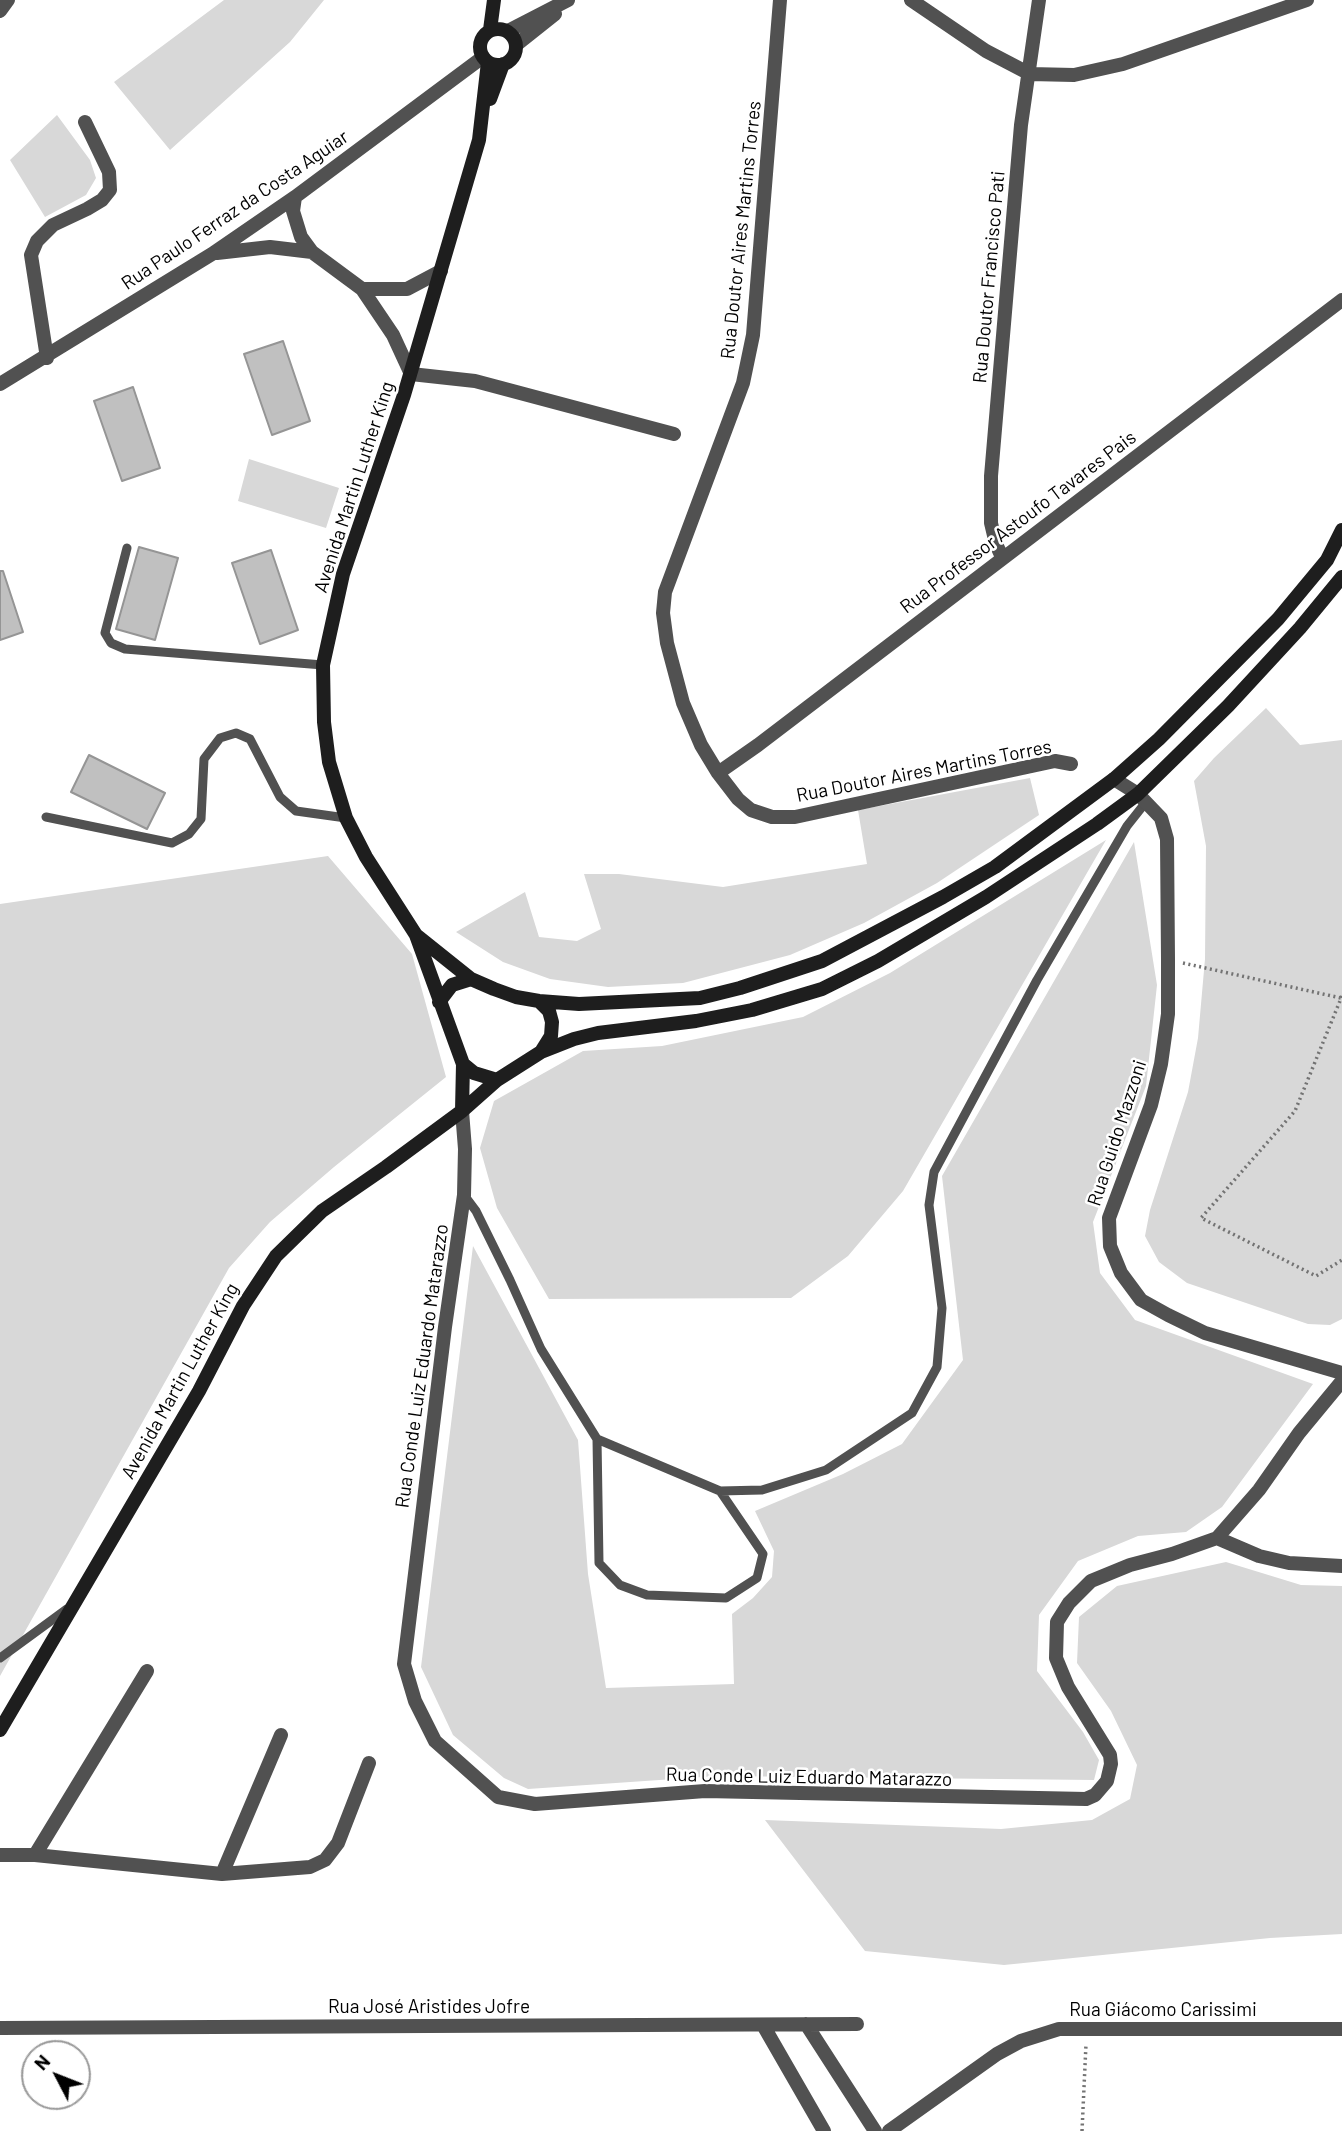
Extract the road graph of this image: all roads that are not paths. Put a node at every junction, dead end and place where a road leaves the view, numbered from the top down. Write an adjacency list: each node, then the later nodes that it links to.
1 (8, 0): 8 (street)
2 (497, 0): 9 (main road)
3 (780, 0): 31 (street, Rua Doutor Aires Martins Torres)
4 (911, 0): 12 (street)
5 (1039, 0): 12 (street, Rua Doutor Francisco Pati)
6 (1307, 0): 12 (street)
7 (567, 1): 9 (street); 10 (street)
8 (0, 11)
9 (500, 30): 10 (main road); 11 (main road)
10 (516, 45): 11 (main road)
11 (491, 61): 14 (street, Rua Paulo Ferraz da Costa Aguiar); 17 (main road, Avenida Martin Luther King)
12 (1030, 74): 26 (street, Rua Doutor Francisco Pati)
13 (85, 122): 20 (street)
14 (295, 197): 15 (street); 16 (street, Rua Paulo Ferraz da Costa Aguiar)
15 (312, 252): 16 (street); 18 (street)
16 (212, 254): 20 (street, Rua Paulo Ferraz da Costa Aguiar)
17 (441, 271): 18 (street); 21 (main road, Avenida Martin Luther King)
18 (362, 289): 21 (street)
19 (1342, 300): 26 (street, Rua Professor Astoufo Tavares Pais)
20 (47, 358): 22 (street, Rua Paulo Ferraz da Costa Aguiar)
21 (411, 374): 23 (street); 29 (main road, Avenida Martin Luther King)
22 (0, 384)
23 (674, 433)
24 (1342, 530): 27 (main road, Avenida Martin Luther King)
25 (127, 548): 29 (lane)
26 (1002, 557): 31 (street, Rua Professor Astoufo Tavares Pais)
27 (1327, 561): 28 (main road); 32 (main road, Avenida Martin Luther King)
28 (1342, 574): 33 (main road, Avenida Martin Luther King)
29 (323, 665): 35 (main road, Avenida Martin Luther King)
30 (1071, 764): 31 (street, Rua Doutor Aires Martins Torres)
31 (718, 773)
32 (1114, 779): 33 (street, Rua Guido Mazzoni); 38 (main road, Avenida Martin Luther King)
33 (1142, 798): 40 (main road, Avenida Martin Luther King); 45 (street, Rua Guido Mazzoni); 48 (lane)
34 (46, 817): 35 (lane)
35 (346, 818): 36 (main road, Avenida Martin Luther King)
36 (416, 936): 37 (main road, Avenida Martin Luther King); 39 (main road, Avenida Martin Luther King)
37 (471, 979): 38 (main road, Avenida Martin Luther King); 39 (main road)
38 (539, 1001): 40 (main road)
39 (439, 1002): 41 (main road, Avenida Martin Luther King)
40 (541, 1052): 42 (main road, Avenida Martin Luther King)
41 (463, 1064): 42 (main road); 43 (main road, Avenida Martin Luther King)
42 (497, 1080): 43 (main road, Avenida Martin Luther King)
43 (462, 1111): 44 (street, Rua Conde Luiz Eduardo Matarazzo); 51 (main road, Avenida Martin Luther King)
44 (464, 1195): 47 (lane); 49 (street, Rua Conde Luiz Eduardo Matarazzo)
45 (1342, 1373)
46 (1342, 1381): 49 (street)
47 (597, 1439): 48 (lane); 48 (lane)
48 (720, 1491)
49 (1217, 1538): 50 (street)
50 (1342, 1566)
51 (74, 1604): 52 (lane); 54 (main road, Avenida Martin Luther King)
52 (0, 1658)
53 (148, 1671): 58 (street)
54 (0, 1730)
55 (281, 1735): 59 (street)
56 (369, 1763): 59 (street)
57 (0, 1855): 58 (street)
58 (35, 1856): 59 (street)
59 (222, 1874)
60 (806, 2024): 61 (street, Rua José Aristides Jofre); 62 (street, Rua José Aristides Jofre); 66 (street)
61 (857, 2024)
62 (763, 2025): 63 (street, Rua José Aristides Jofre); 65 (street)
63 (0, 2028)
64 (1342, 2029): 67 (street, Rua Giácomo Carissimi)
65 (824, 2131)
66 (875, 2131)
67 (889, 2131)

